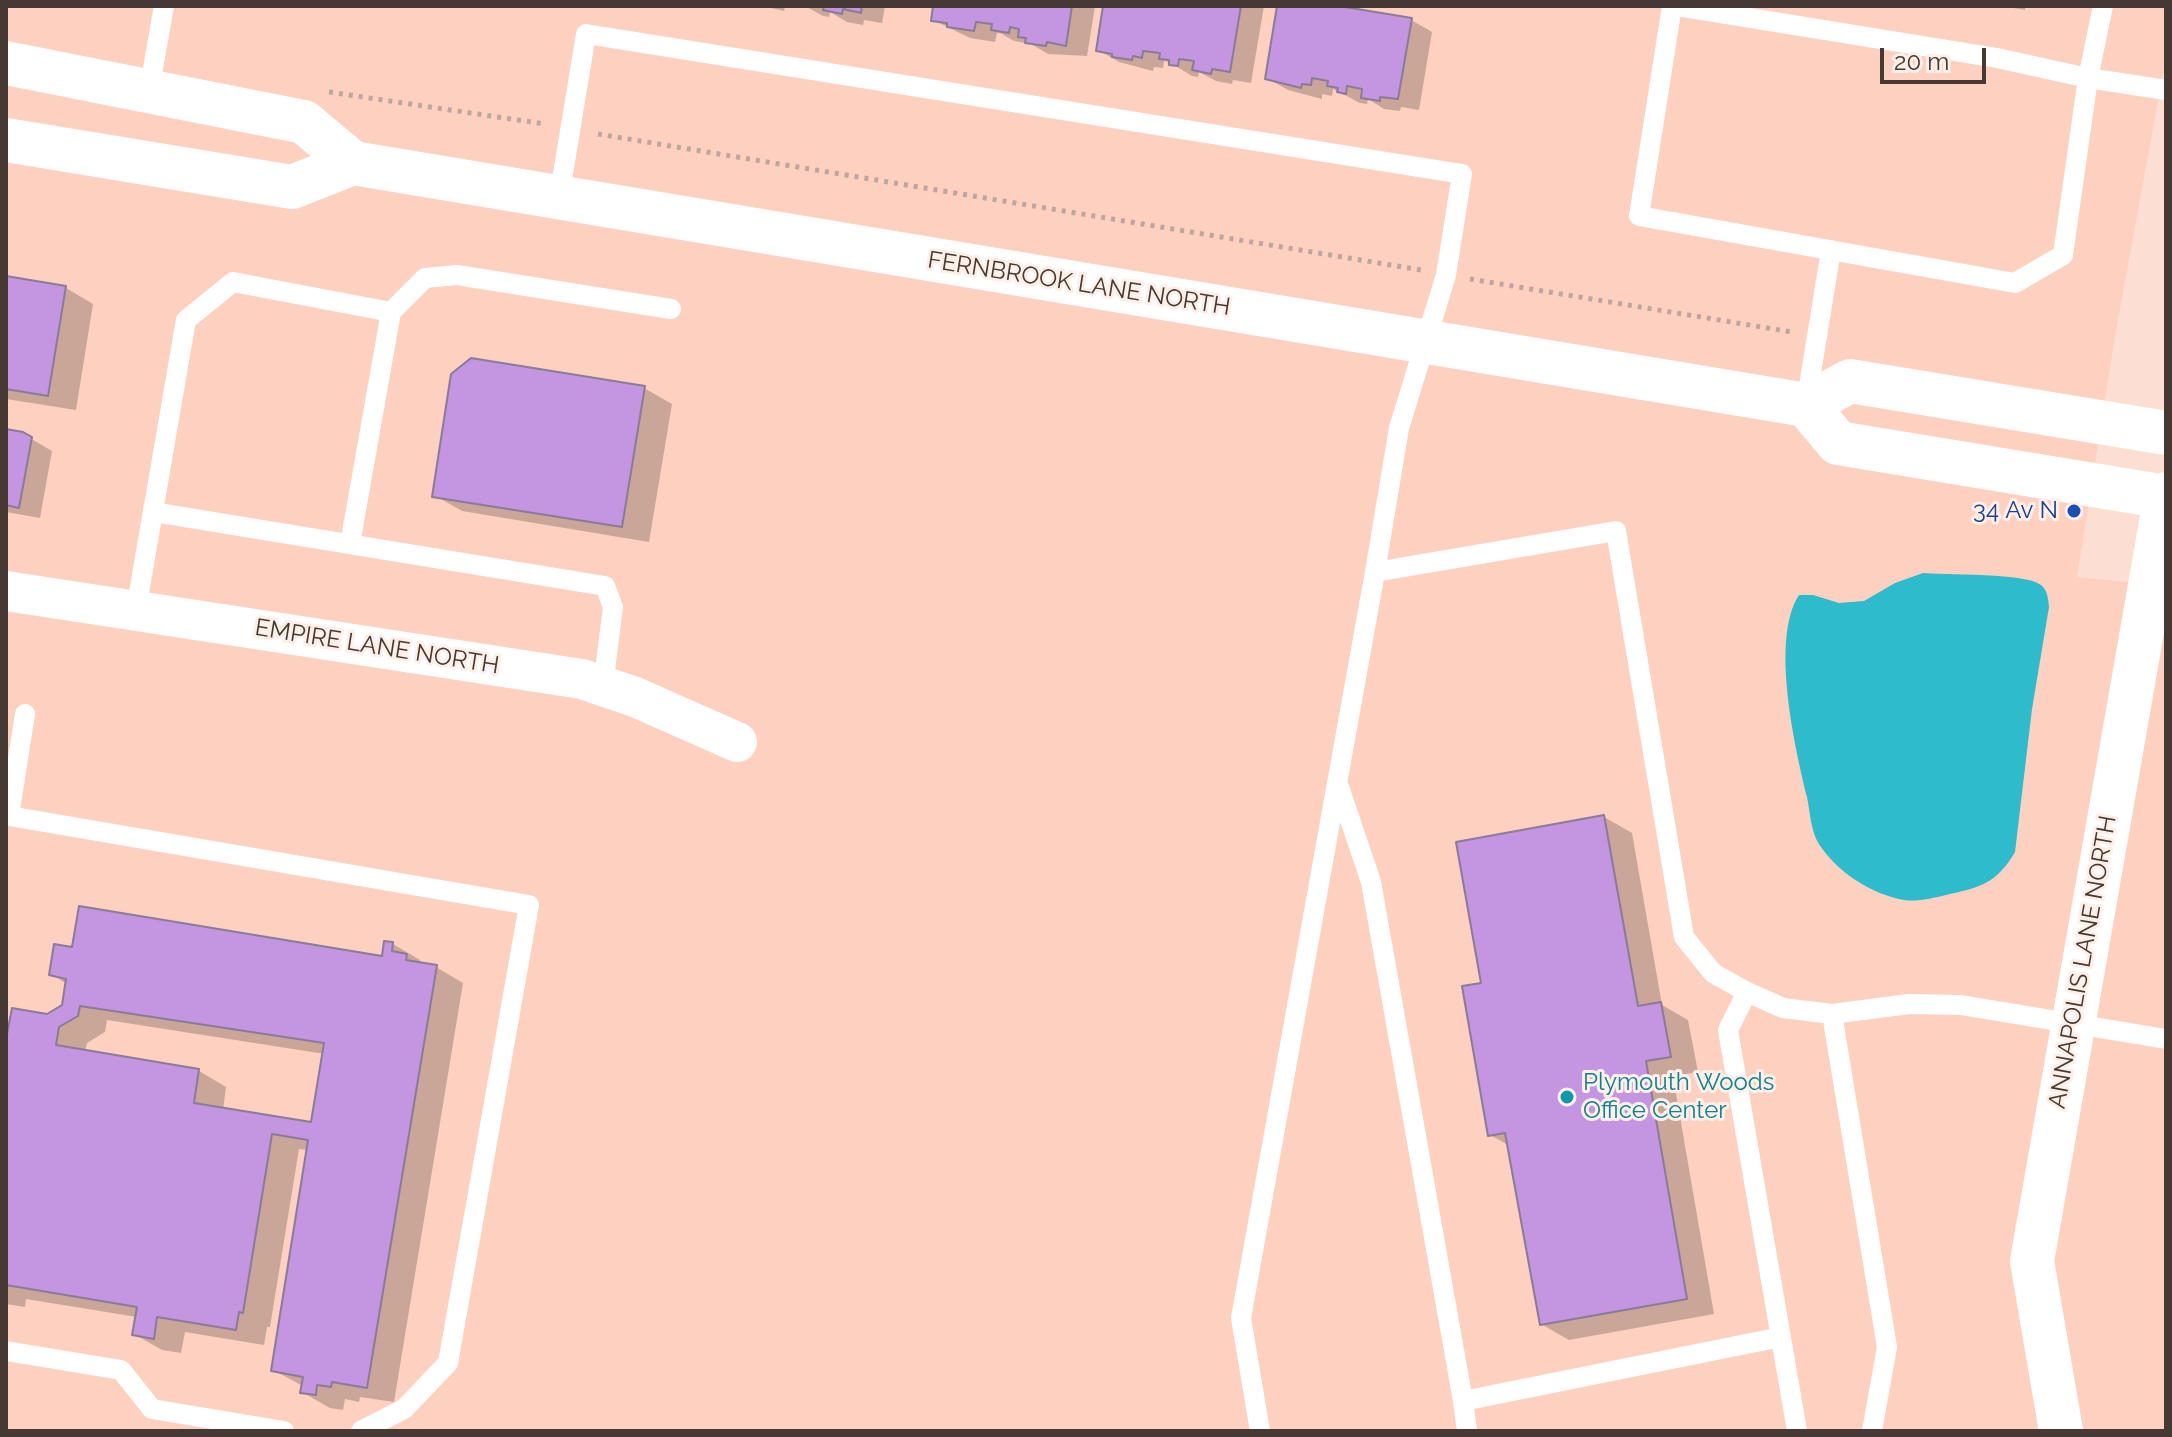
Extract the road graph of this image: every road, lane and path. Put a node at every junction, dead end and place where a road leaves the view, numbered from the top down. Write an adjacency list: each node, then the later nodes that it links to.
1 (164, 6): 7 (lane)
2 (1674, 6): 5 (lane); 13 (lane)
3 (2103, 6): 5 (lane)
4 (6, 63): 7 (street)
5 (2088, 78): 6 (lane); 13 (lane)
6 (2166, 90)
7 (149, 91): 11 (street)
8 (316, 91): 9 (path)
9 (570, 129): 12 (lane); 14 (path); 14 (lane)
10 (6, 140): 11 (street)
11 (353, 163): 12 (street, FERNBROOK LANE NORTH)
12 (559, 198): 18 (street, FERNBROOK LANE NORTH)
13 (1831, 250): 17 (lane)
14 (1446, 275): 17 (path); 18 (lane)
15 (671, 309): 16 (lane)
16 (391, 312): 22 (lane); 23 (lane)
17 (1817, 336): 19 (lane)
18 (1426, 342): 19 (street, FERNBROOK LANE NORTH); 24 (lane)
19 (1806, 405): 20 (street); 21 (street)
20 (2166, 433)
21 (2166, 496): 34 (street, ANNAPOLIS LANE NORTH)
22 (153, 512): 23 (lane); 26 (lane)
23 (350, 544): 27 (lane)
24 (1375, 572): 30 (lane); 32 (lane)
25 (6, 591): 26 (street, EMPIRE LANE NORTH)
26 (136, 610): 27 (street, EMPIRE LANE NORTH)
27 (603, 686): 29 (street, EMPIRE LANE NORTH)
28 (25, 714): 31 (lane)
29 (737, 742)
30 (1337, 783): 38 (lane); 41 (lane)
31 (7, 824): 40 (lane)
32 (1747, 992): 33 (lane); 36 (lane)
33 (1832, 1014): 34 (lane); 44 (lane)
34 (2072, 1024): 35 (lane); 45 (street, ANNAPOLIS LANE NORTH)
35 (2166, 1039)
36 (1781, 1337): 38 (lane); 43 (lane)
37 (6, 1351): 39 (lane)
38 (1463, 1401): 42 (lane)
39 (284, 1431)
40 (361, 1431)
41 (1260, 1431)
42 (1467, 1431)
43 (1797, 1431)
44 (1872, 1431)
45 (2061, 1431)

